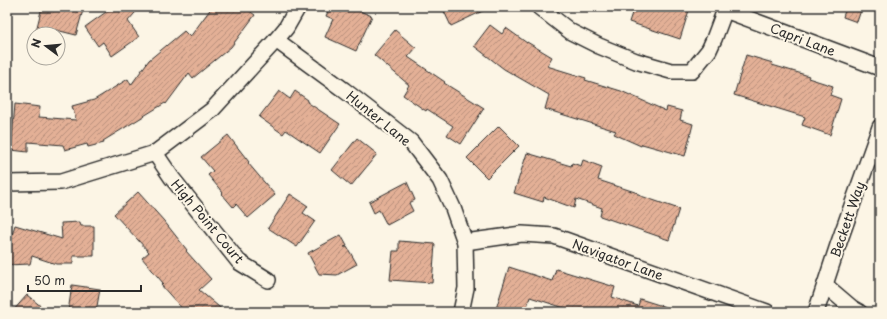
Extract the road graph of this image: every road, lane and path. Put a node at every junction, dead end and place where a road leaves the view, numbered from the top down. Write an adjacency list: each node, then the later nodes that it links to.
1 (298, 7): 4 (street)
2 (539, 7): 3 (street)
3 (726, 9): 5 (street, Capri Lane)
4 (276, 40): 7 (street); 9 (street, Hunter Lane)
5 (880, 68)
6 (880, 127): 11 (street, Beckett Way)
7 (155, 153): 8 (street); 10 (street, High Point Court)
8 (7, 183)
9 (465, 242): 12 (street, Hunter Lane); 13 (street, Navigator Lane)
10 (268, 280)
11 (825, 285): 14 (street, Beckett Way); 15 (street)
12 (461, 312)
13 (767, 312)
14 (816, 312)
15 (859, 312)

